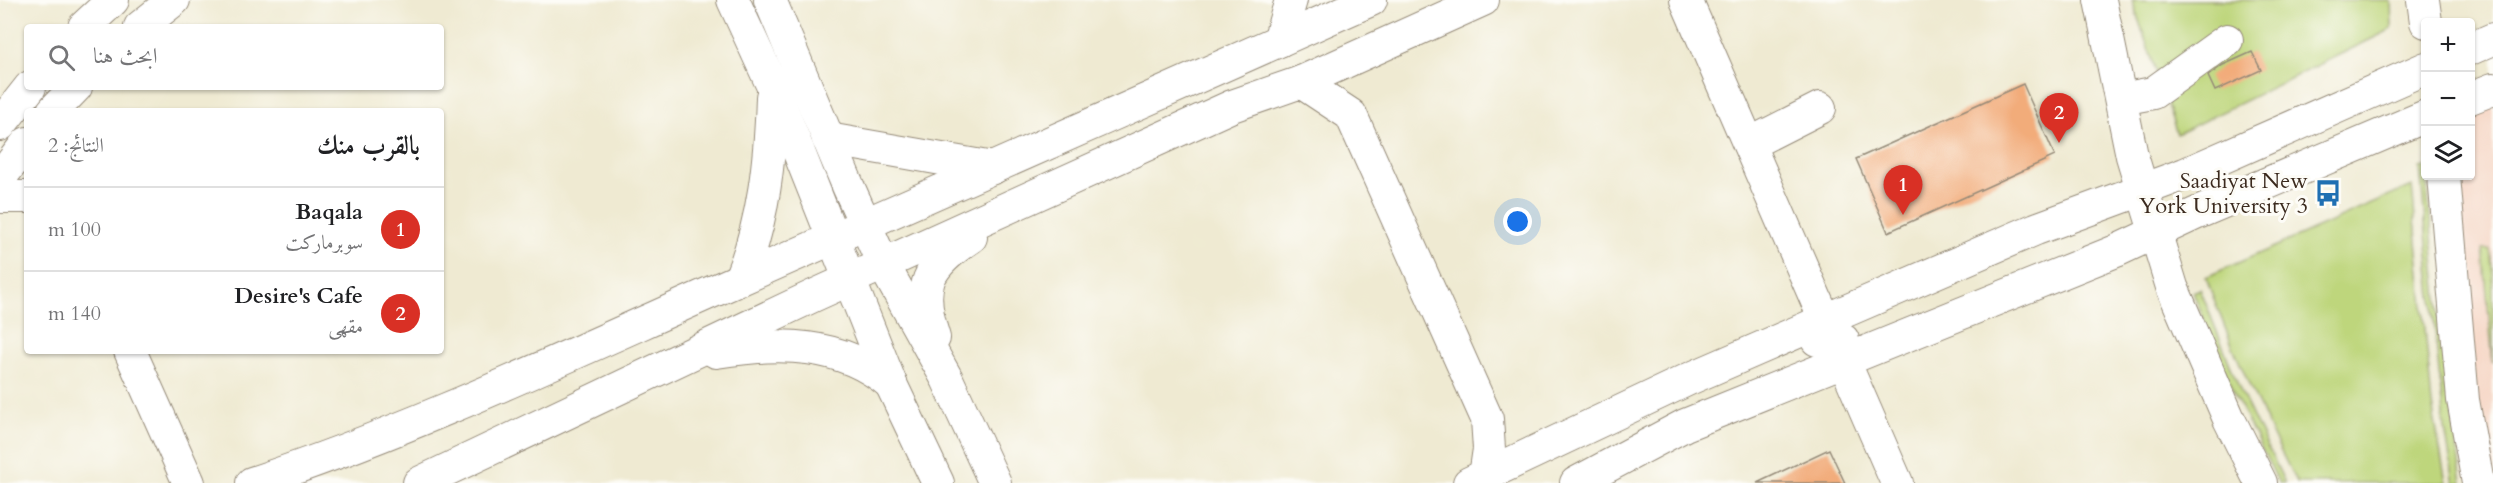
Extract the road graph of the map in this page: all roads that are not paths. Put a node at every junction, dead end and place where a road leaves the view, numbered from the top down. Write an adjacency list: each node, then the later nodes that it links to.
1 (113, 0): 12 (street)
2 (174, 0): 13 (street)
3 (732, 0): 21 (street)
4 (770, 0): 32 (street)
5 (1291, 0): 16 (street)
6 (1483, 0): 18 (street)
7 (1686, 0): 33 (street)
8 (2100, 0): 26 (street)
9 (2424, 0): 11 (street)
10 (1346, 4): 16 (street)
11 (2426, 18)
12 (87, 24)
13 (144, 24)
14 (2493, 39): 17 (street)
15 (2227, 40): 26 (street)
16 (1280, 41): 35 (street)
17 (2475, 47)
18 (1362, 56): 20 (street); 29 (street)
19 (2421, 70): 38 (street)
20 (1301, 82): 29 (street); 39 (street)
21 (773, 87): 45 (street); 47 (street)
22 (2493, 89): 25 (street)
23 (28, 90): 31 (street)
24 (73, 90): 27 (street)
25 (2475, 96)
26 (2121, 99): 38 (street)
27 (56, 108)
28 (1820, 108): 33 (street)
29 (1351, 115): 55 (street)
30 (2421, 118): 44 (street)
31 (0, 125)
32 (828, 139): 35 (street); 42 (street)
33 (1749, 144): 49 (street)
34 (24, 147): 36 (street)
35 (993, 168): 42 (street)
36 (0, 178)
37 (2444, 180): 68 (street)
38 (2142, 190): 43 (street); 44 (street)
39 (1034, 196): 46 (street); 53 (street)
40 (0, 197): 41 (street)
41 (24, 197)
42 (866, 224): 45 (street); 46 (street)
43 (2036, 229): 49 (street); 51 (street)
44 (2156, 233): 51 (street); 67 (street)
45 (834, 239): 47 (street); 48 (street)
46 (883, 264): 48 (street); 53 (street)
47 (740, 279): 58 (street)
48 (849, 280): 52 (street); 54 (street)
49 (1825, 320): 56 (street); 57 (street)
50 (131, 354): 60 (street)
51 (1844, 361): 56 (street); 66 (street)
52 (670, 365): 54 (street); 62 (street)
53 (947, 379): 64 (street)
54 (891, 384): 63 (street)
55 (1487, 419): 57 (street); 59 (street)
56 (1685, 425): 65 (street)
57 (1538, 452): 59 (street)
58 (298, 474): 61 (street)
59 (1477, 479)
60 (189, 483)
61 (252, 483)
62 (419, 483)
63 (938, 483)
64 (995, 483)
65 (1576, 483)
66 (1897, 483)
67 (2261, 483)
68 (2478, 483)

